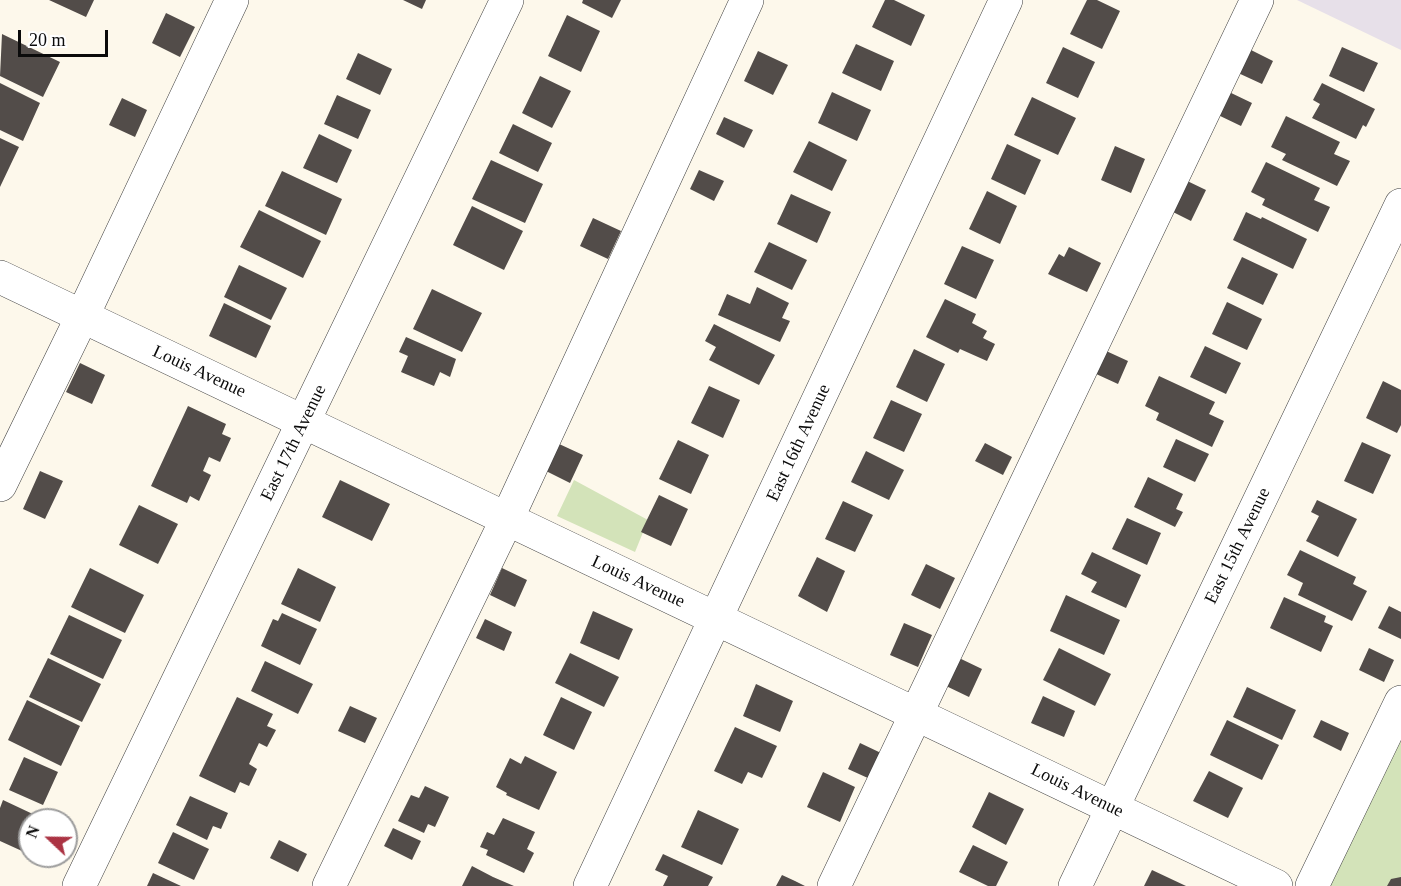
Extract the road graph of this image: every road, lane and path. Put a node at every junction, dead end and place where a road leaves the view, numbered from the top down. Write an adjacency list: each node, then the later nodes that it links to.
1 (232, 0): 8 (street)
2 (507, 0): 9 (street, East 17th Avenue)
3 (747, 0): 11 (street)
4 (1006, 0): 12 (street, East 16th Avenue)
5 (1257, 0): 14 (street)
6 (1401, 205): 15 (street, East 15th Avenue)
7 (0, 278): 8 (street, Louis Avenue)
8 (82, 317): 9 (street, Louis Avenue); 10 (street)
9 (305, 423): 11 (street, Louis Avenue); 16 (street, East 17th Avenue)
10 (0, 485)
11 (507, 519): 12 (street, Louis Avenue); 17 (street)
12 (716, 619): 14 (street, Louis Avenue); 18 (street, East 16th Avenue)
13 (1401, 702): 22 (street)
14 (916, 714): 15 (street, Louis Avenue); 19 (street)
15 (1113, 808): 20 (street, East 15th Avenue); 21 (street, Louis Avenue)
16 (80, 886)
17 (329, 886)
18 (590, 886)
19 (834, 886)
20 (1075, 886)
21 (1276, 886)
22 (1312, 886)

